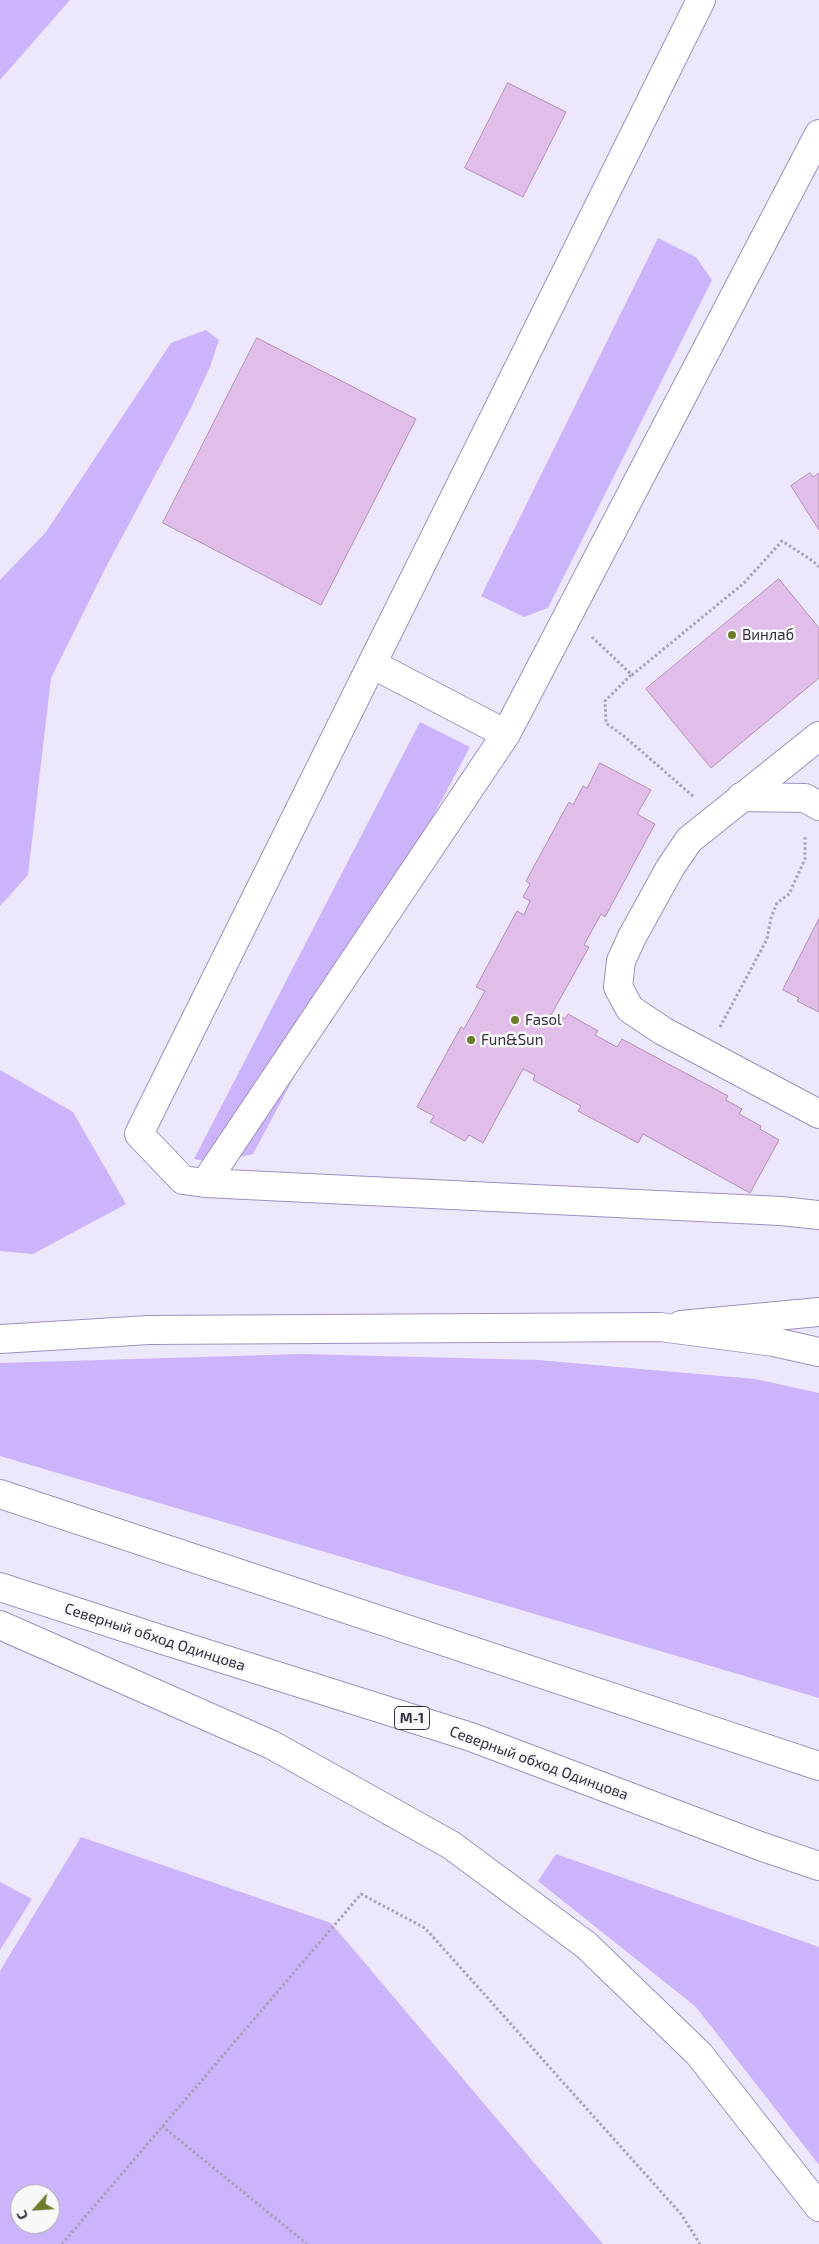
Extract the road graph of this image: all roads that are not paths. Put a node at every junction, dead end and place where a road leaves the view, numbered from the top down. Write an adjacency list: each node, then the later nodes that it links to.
1 (701, 0): 3 (main road)
2 (819, 134): 4 (main road)
3 (372, 664): 4 (main road); 9 (main road)
4 (506, 734): 9 (main road)
5 (819, 736): 6 (main road)
6 (741, 798): 7 (main road); 8 (main road)
7 (812, 802)
8 (819, 1114)
9 (205, 1184): 10 (main road)
10 (819, 1214)
11 (819, 1312): 12 (main road)
12 (660, 1327): 13 (main road); 14 (main road)
13 (0, 1338)
14 (819, 1352)
15 (0, 1494): 18 (main road)
16 (0, 1587): 19 (main road, Северный обход Одинцова / М-1)
17 (0, 1625): 20 (main road)
18 (819, 1766)
19 (819, 1866)
20 (819, 2207)

